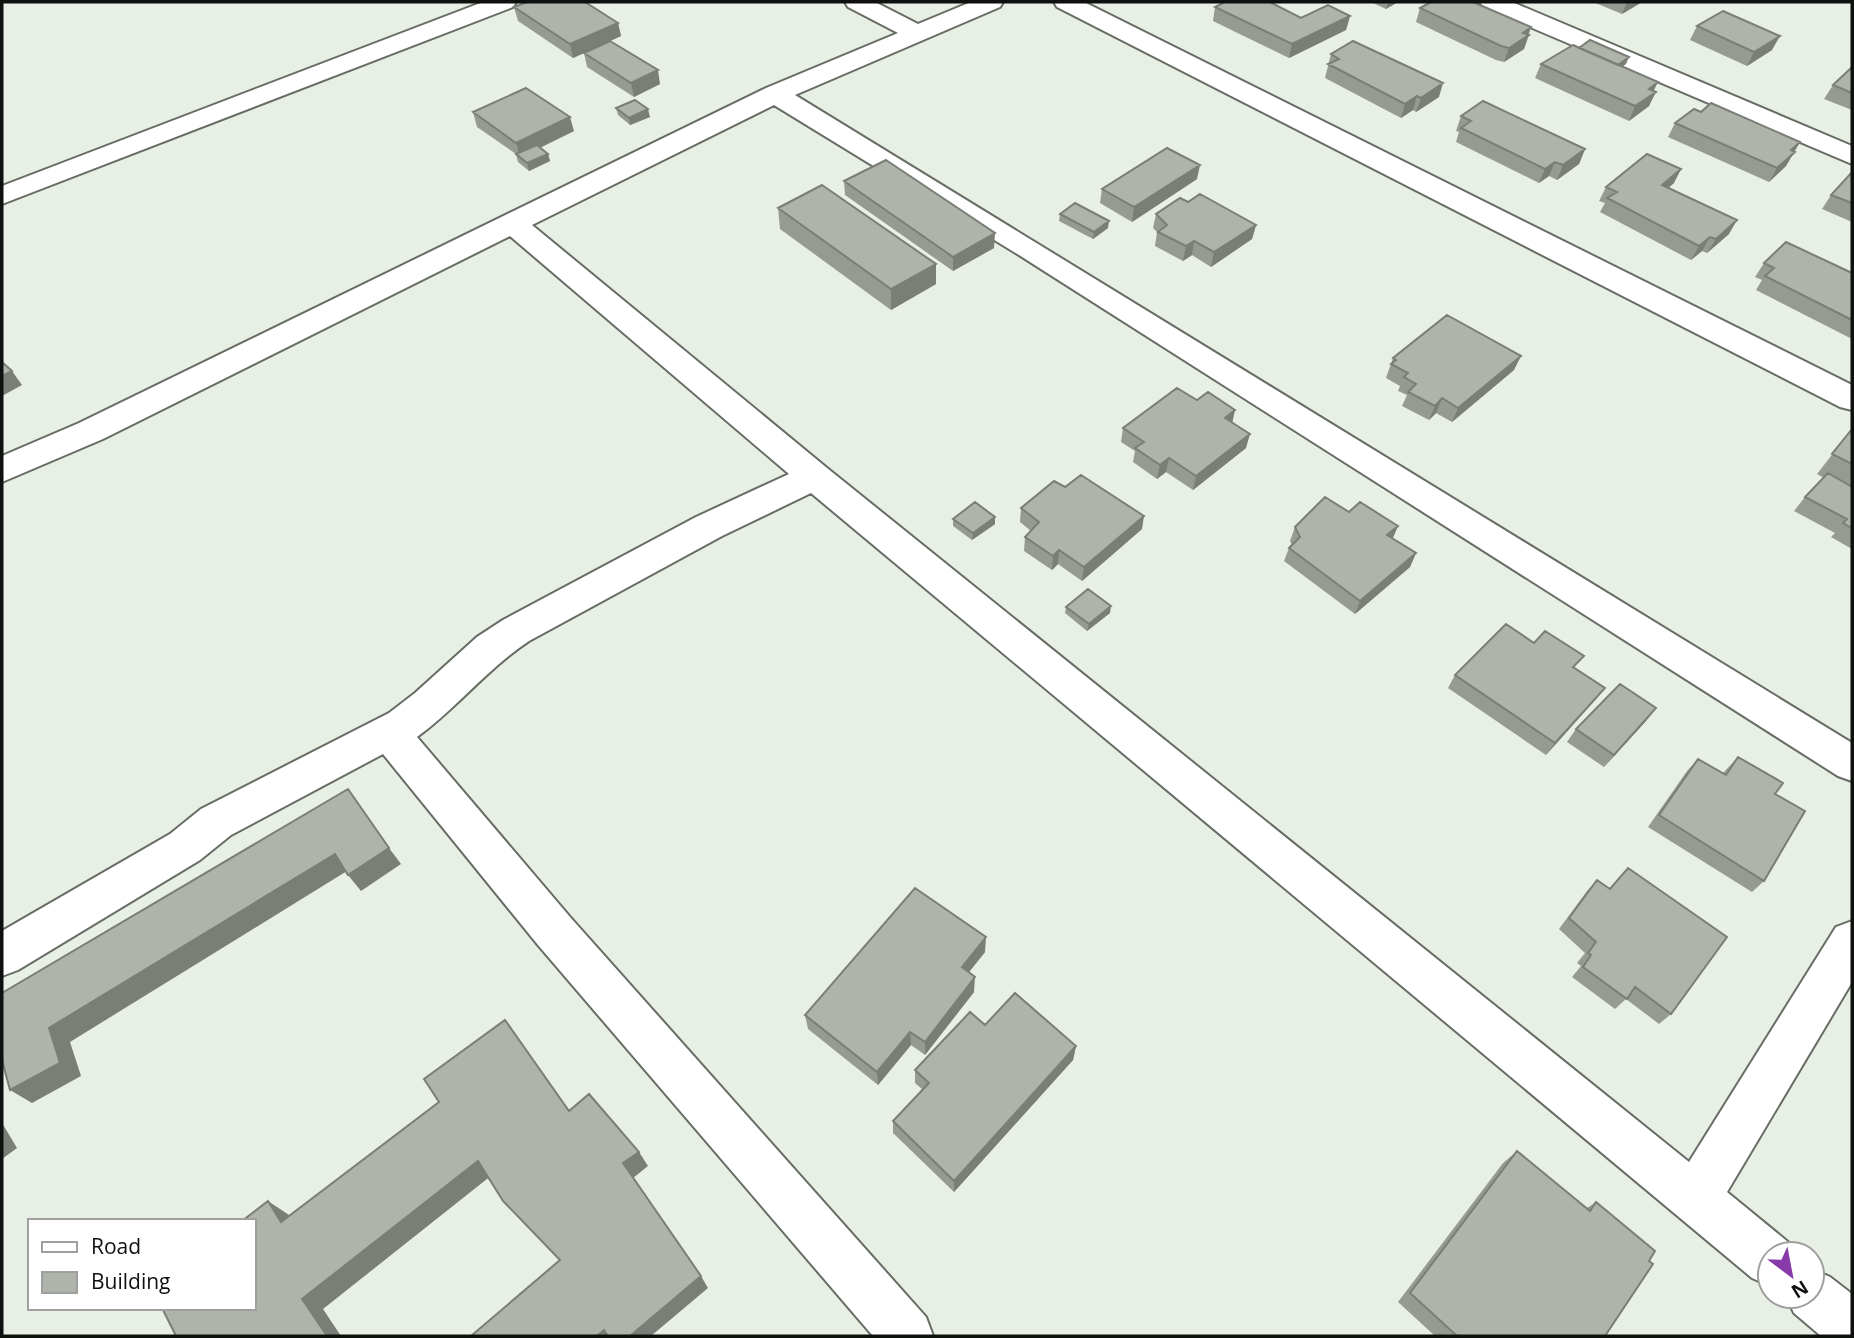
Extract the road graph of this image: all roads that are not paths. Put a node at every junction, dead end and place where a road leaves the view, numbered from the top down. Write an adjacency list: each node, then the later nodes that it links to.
1 (504, 2): 9 (street)
2 (857, 2): 6 (street)
3 (991, 2): 6 (street)
4 (1066, 2): 11 (street)
5 (1492, 2): 8 (street)
6 (917, 33): 7 (street)
7 (775, 94): 10 (street); 15 (street)
8 (1852, 156)
9 (2, 196)
10 (512, 223): 12 (street); 13 (street)
11 (1852, 399)
12 (2, 471)
13 (815, 477): 14 (street); 18 (street)
14 (389, 732): 17 (street); 22 (street)
15 (1852, 764)
16 (1852, 942): 18 (street)
17 (2, 955)
18 (1695, 1198): 19 (street)
19 (1756, 1249)
20 (1826, 1307): 21 (street)
21 (1852, 1328)
22 (906, 1336)

